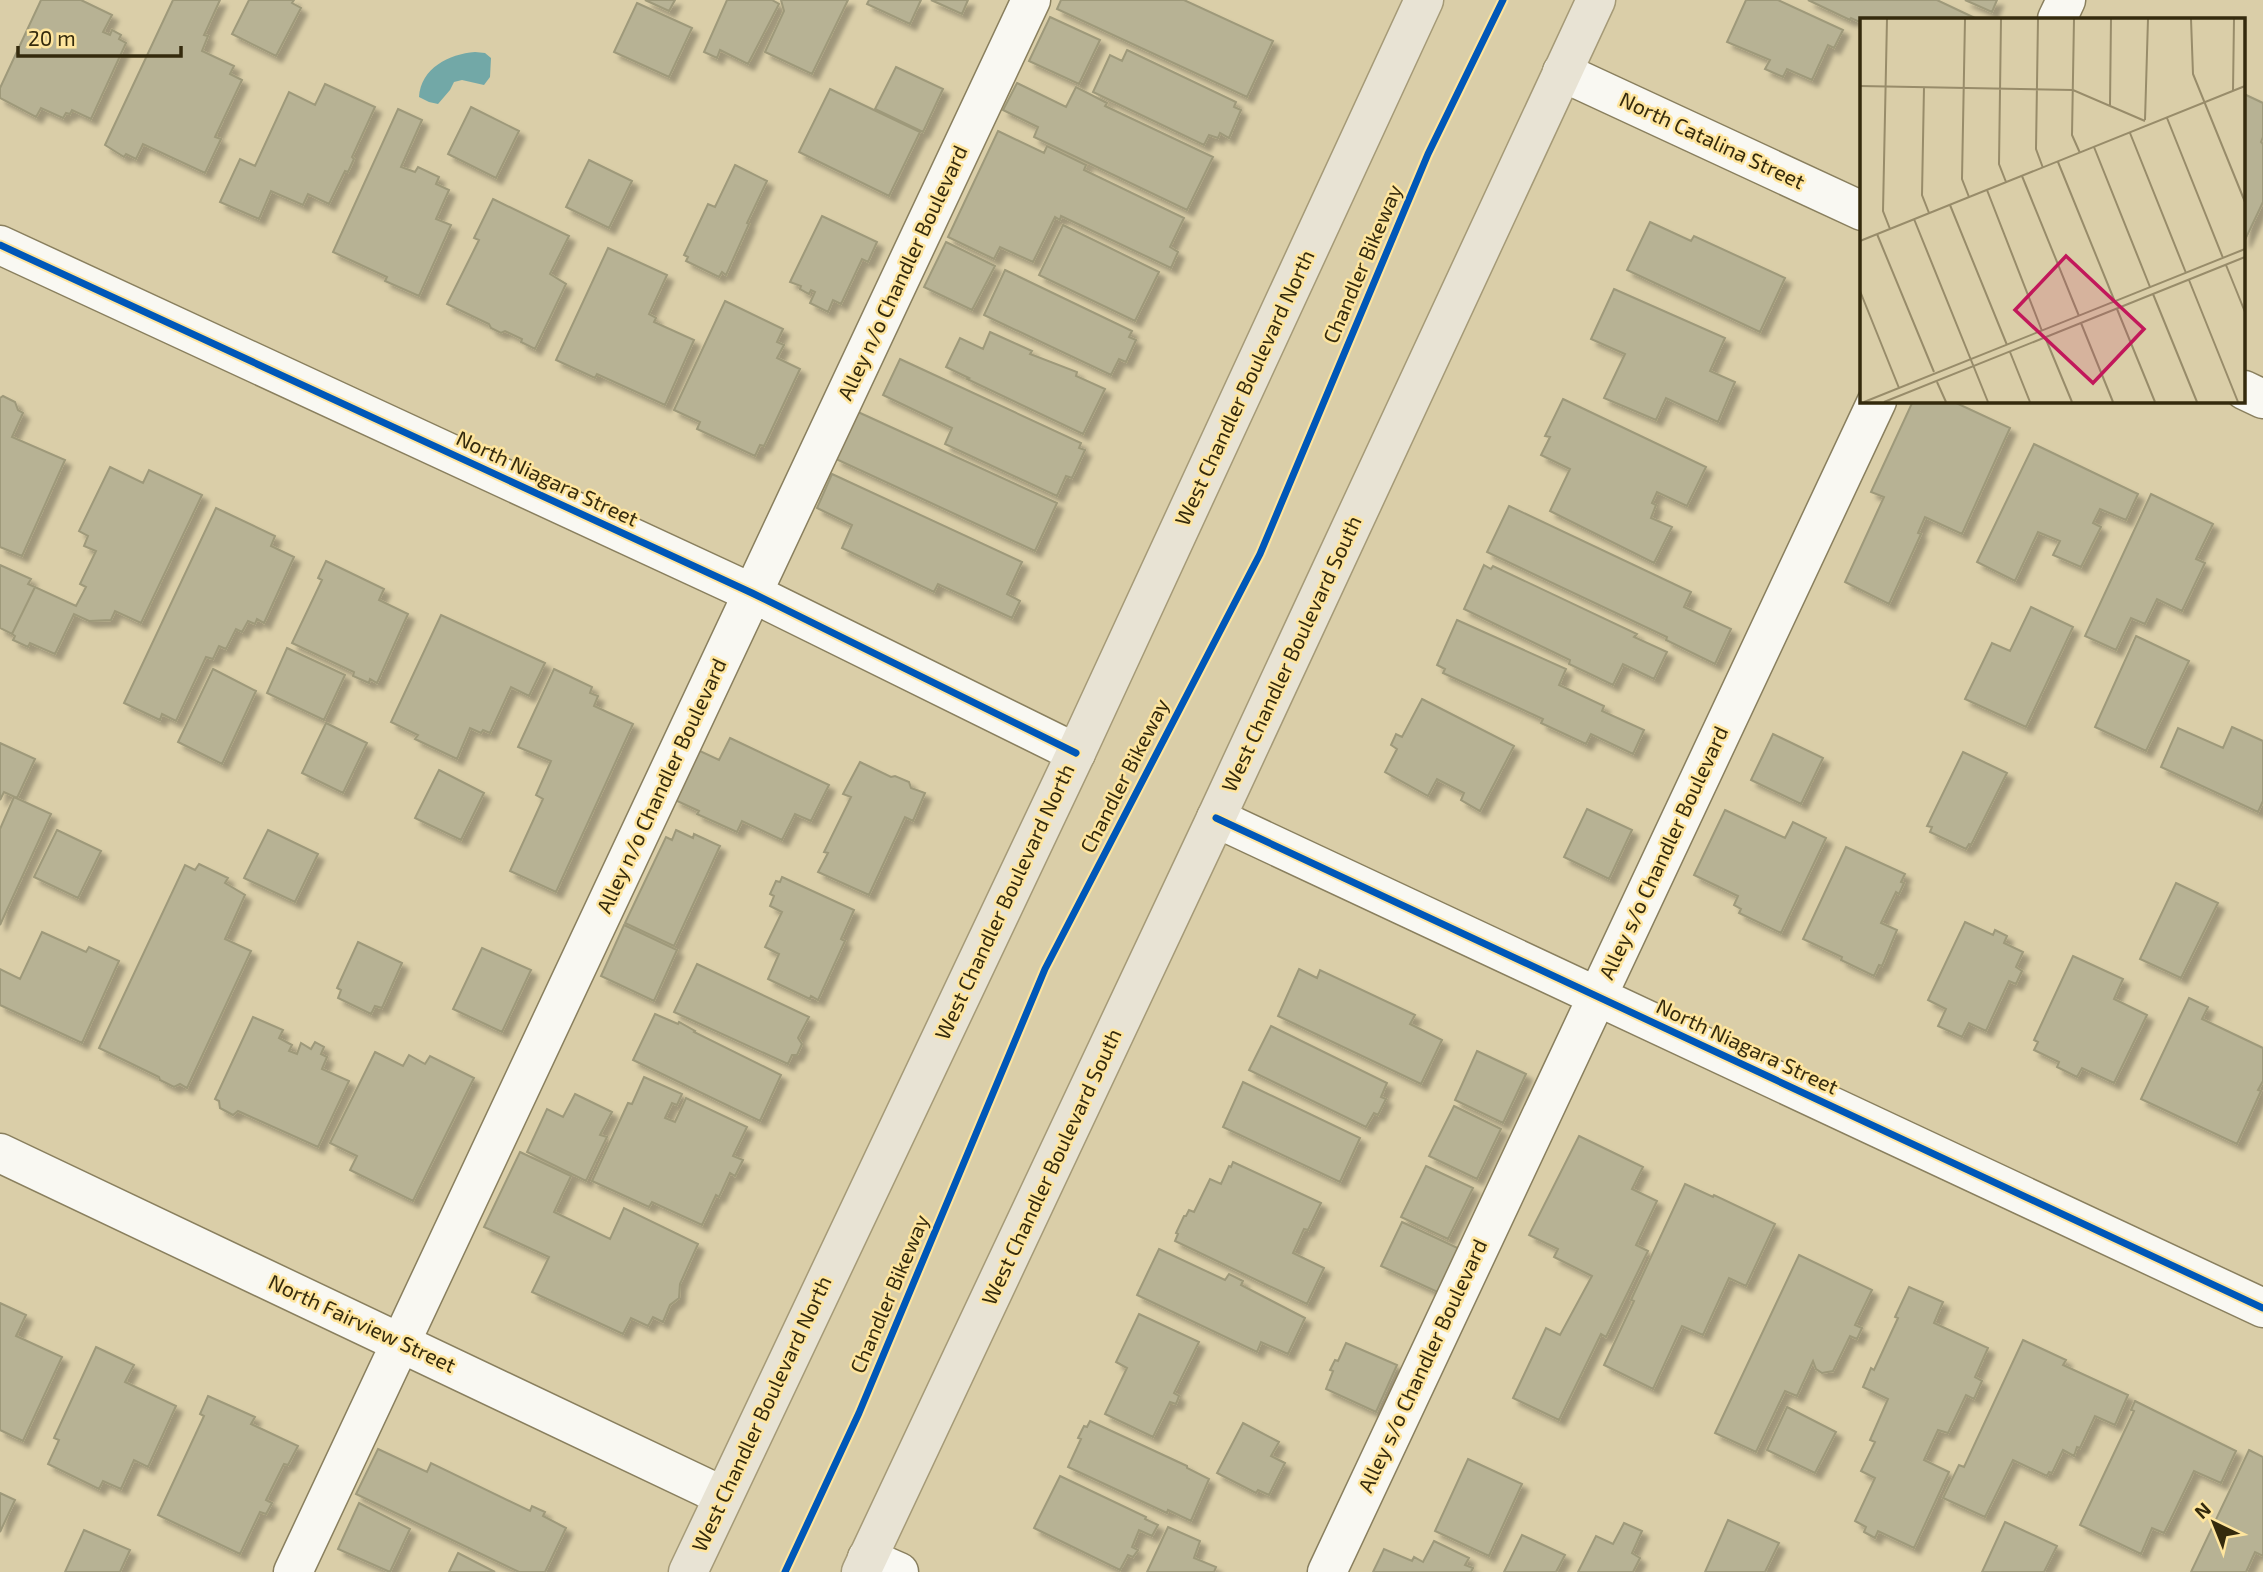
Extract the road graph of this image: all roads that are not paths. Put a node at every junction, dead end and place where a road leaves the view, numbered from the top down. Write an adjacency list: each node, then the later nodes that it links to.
1 (1031, 0): 12 (street, Alley n/o Chandler Boulevard)
2 (1423, 0): 13 (main road, West Chandler Boulevard North)
3 (1596, 0): 6 (main road, West Chandler Boulevard South)
4 (2066, 0): 5 (street)
5 (2057, 18)
6 (1562, 72): 7 (street, North Catalina Street); 14 (main road, West Chandler Boulevard South)
7 (1860, 210)
8 (0, 245): 12 (street, North Niagara Street)
9 (2246, 391): 10 (street)
10 (2263, 399)
11 (1877, 402): 15 (street, Alley s/o Chandler Boulevard)
12 (752, 593): 13 (street, North Niagara Street); 18 (street, Alley n/o Chandler Boulevard)
13 (1076, 753): 19 (main road, West Chandler Boulevard North)
14 (1216, 818): 15 (street, North Niagara Street); 20 (main road, West Chandler Boulevard South)
15 (1597, 996): 17 (street, North Niagara Street); 23 (street, Alley s/o Chandler Boulevard)
16 (0, 1153): 18 (street, North Fairview Street)
17 (2263, 1308)
18 (401, 1342): 19 (street, North Fairview Street); 21 (street, Alley n/o Chandler Boulevard)
19 (723, 1496): 22 (main road, West Chandler Boulevard North)
20 (876, 1567)
21 (293, 1572)
22 (688, 1572)
23 (1327, 1572)

